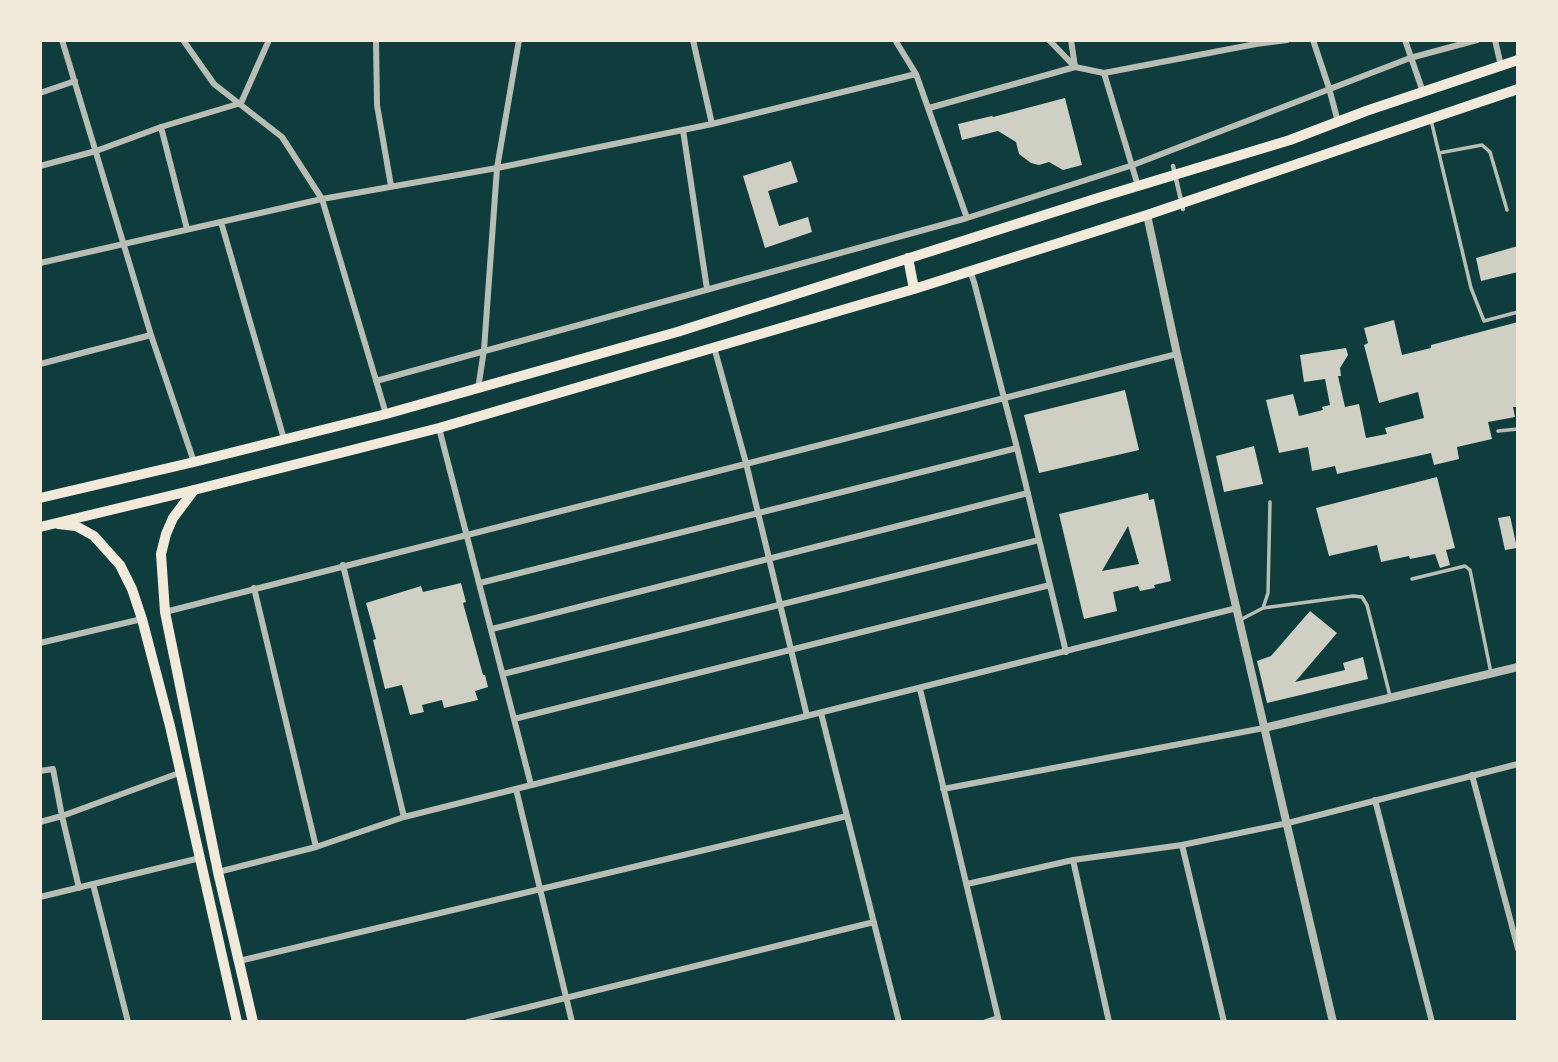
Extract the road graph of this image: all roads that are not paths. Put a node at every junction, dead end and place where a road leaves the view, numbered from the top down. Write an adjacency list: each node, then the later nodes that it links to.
1 (62, 40): 22 (street)
2 (183, 40): 27 (street)
3 (269, 40): 27 (street)
4 (376, 40): 40 (street)
5 (519, 40): 39 (street)
6 (693, 40): 31 (street)
7 (895, 40): 21 (street)
8 (1049, 40): 19 (street)
9 (1071, 40): 19 (street)
10 (1287, 40): 15 (street)
11 (1313, 40): 23 (street)
12 (1405, 40): 16 (street)
13 (1477, 40): 16 (street)
14 (1495, 40): 18 (street)
15 (1256, 42): 20 (street)
16 (1410, 58): 23 (street); 25 (street)
17 (1518, 60): 18 (highway)
18 (1501, 66): 25 (highway)
19 (1075, 67): 20 (street); 28 (street)
20 (1104, 73): 36 (street)
21 (916, 74): 28 (street); 31 (street)
22 (75, 81): 26 (street); 34 (street)
23 (1329, 88): 30 (street); 36 (street)
24 (1518, 89): 29 (highway)
25 (1423, 92): 30 (highway)
26 (40, 93)
27 (241, 103): 32 (street); 42 (street)
28 (929, 108): 46 (street)
29 (1430, 118): 35 (lane); 45 (highway)
30 (1338, 122): 41 (highway)
31 (712, 124): 33 (street)
32 (161, 127): 34 (street); 48 (street)
33 (683, 130): 39 (street); 53 (street)
34 (96, 151): 37 (street); 49 (street)
35 (1439, 153): 44 (lane); 55 (lane)
36 (1133, 165): 41 (street); 46 (street)
37 (40, 166)
38 (1173, 166): 43 (street)
39 (497, 168): 40 (street); 58 (street)
40 (391, 186): 42 (street)
41 (1138, 186): 50 (highway)
42 (321, 199): 47 (street); 61 (street)
43 (1183, 209)
44 (1507, 210)
45 (1147, 215): 52 (highway); 59 (street)
46 (967, 218): 53 (street)
47 (221, 222): 48 (street); 68 (street)
48 (187, 229): 49 (street)
49 (123, 244): 51 (street); 56 (street)
50 (908, 258): 54 (highway); 62 (highway)
51 (40, 263)
52 (970, 271): 54 (highway); 63 (street)
53 (707, 289): 58 (street)
54 (914, 289): 57 (highway)
55 (1518, 313)
56 (152, 335): 60 (street); 70 (street)
57 (714, 347): 65 (highway); 71 (street)
58 (484, 350): 61 (street); 62 (street)
59 (1177, 354): 63 (street); 88 (street)
60 (40, 364)
61 (376, 381): 64 (street)
62 (478, 389): 64 (highway)
63 (1004, 397): 69 (street); 71 (street)
64 (386, 414): 68 (highway)
65 (439, 428): 72 (highway); 79 (street)
66 (1518, 429): 67 (lane)
67 (1498, 431)
68 (284, 439): 70 (highway)
69 (1017, 448): 73 (street); 76 (street)
70 (194, 462): 74 (highway)
71 (746, 463): 76 (street); 79 (street)
72 (194, 490): 77 (highway); 90 (main road)
73 (1028, 493): 80 (street); 81 (street)
74 (40, 498)
75 (1270, 502): 89 (lane)
76 (758, 513): 81 (street); 84 (street)
77 (54, 523): 78 (highway); 91 (main road)
78 (40, 527)
79 (468, 534): 82 (street); 84 (street)
80 (1039, 540): 85 (street); 87 (street)
81 (769, 559): 87 (street); 93 (street)
82 (343, 565): 86 (street); 118 (street)
83 (1412, 579): 99 (lane)
84 (480, 583): 93 (street)
85 (1050, 585): 95 (street); 96 (street)
86 (254, 588): 90 (street); 122 (street)
87 (780, 605): 95 (street); 98 (street)
88 (1237, 608): 92 (street); 96 (street)
89 (1263, 608): 92 (lane); 101 (lane)
90 (165, 612): 105 (main road)
91 (142, 619): 94 (street); 106 (main road)
92 (1240, 620): 107 (street)
93 (492, 629): 98 (street)
94 (40, 643)
95 (790, 650): 103 (street); 104 (street)
96 (1066, 652): 100 (street)
97 (1518, 667): 99 (street)
98 (503, 674): 104 (street)
99 (1491, 675): 101 (street)
100 (920, 689): 102 (street); 114 (street)
101 (1390, 698): 107 (street)
102 (821, 713): 103 (street); 117 (street)
103 (807, 716): 112 (street)
104 (514, 719): 112 (street)
105 (187, 722): 106 (main road); 125 (main road)
106 (170, 726): 110 (main road)
107 (1264, 728): 114 (street); 120 (street)
108 (1518, 764): 111 (street)
109 (40, 771): 116 (street)
110 (179, 773): 116 (street); 123 (main road)
111 (1472, 775): 115 (street); 132 (street)
112 (531, 785): 113 (street)
113 (516, 789): 118 (street); 129 (street)
114 (943, 789): 127 (street)
115 (1375, 800): 120 (street); 146 (street)
116 (62, 816): 119 (street); 128 (street)
117 (847, 816): 129 (street); 131 (street)
118 (404, 817): 122 (street)
119 (40, 822)
120 (1288, 823): 121 (street); 145 (street)
121 (1182, 845): 124 (street); 144 (street)
122 (316, 847): 125 (street)
123 (200, 858): 126 (street); 137 (main road)
124 (1073, 860): 127 (street); 143 (street)
125 (218, 872): 133 (main road)
126 (93, 884): 128 (street); 136 (street)
127 (967, 884): 135 (street)
128 (79, 888): 130 (street)
129 (540, 888): 133 (street); 134 (street)
130 (40, 897)
131 (874, 922): 134 (street); 141 (street)
132 (1518, 949)
133 (239, 961): 138 (main road)
134 (566, 997): 139 (street); 140 (street)
135 (999, 1020): 142 (street)
136 (128, 1022)
137 (237, 1022)
138 (253, 1022)
139 (468, 1022)
140 (572, 1022)
141 (899, 1022)
142 (986, 1022)
143 (1109, 1022)
144 (1224, 1022)
145 (1334, 1022)
146 (1432, 1022)

